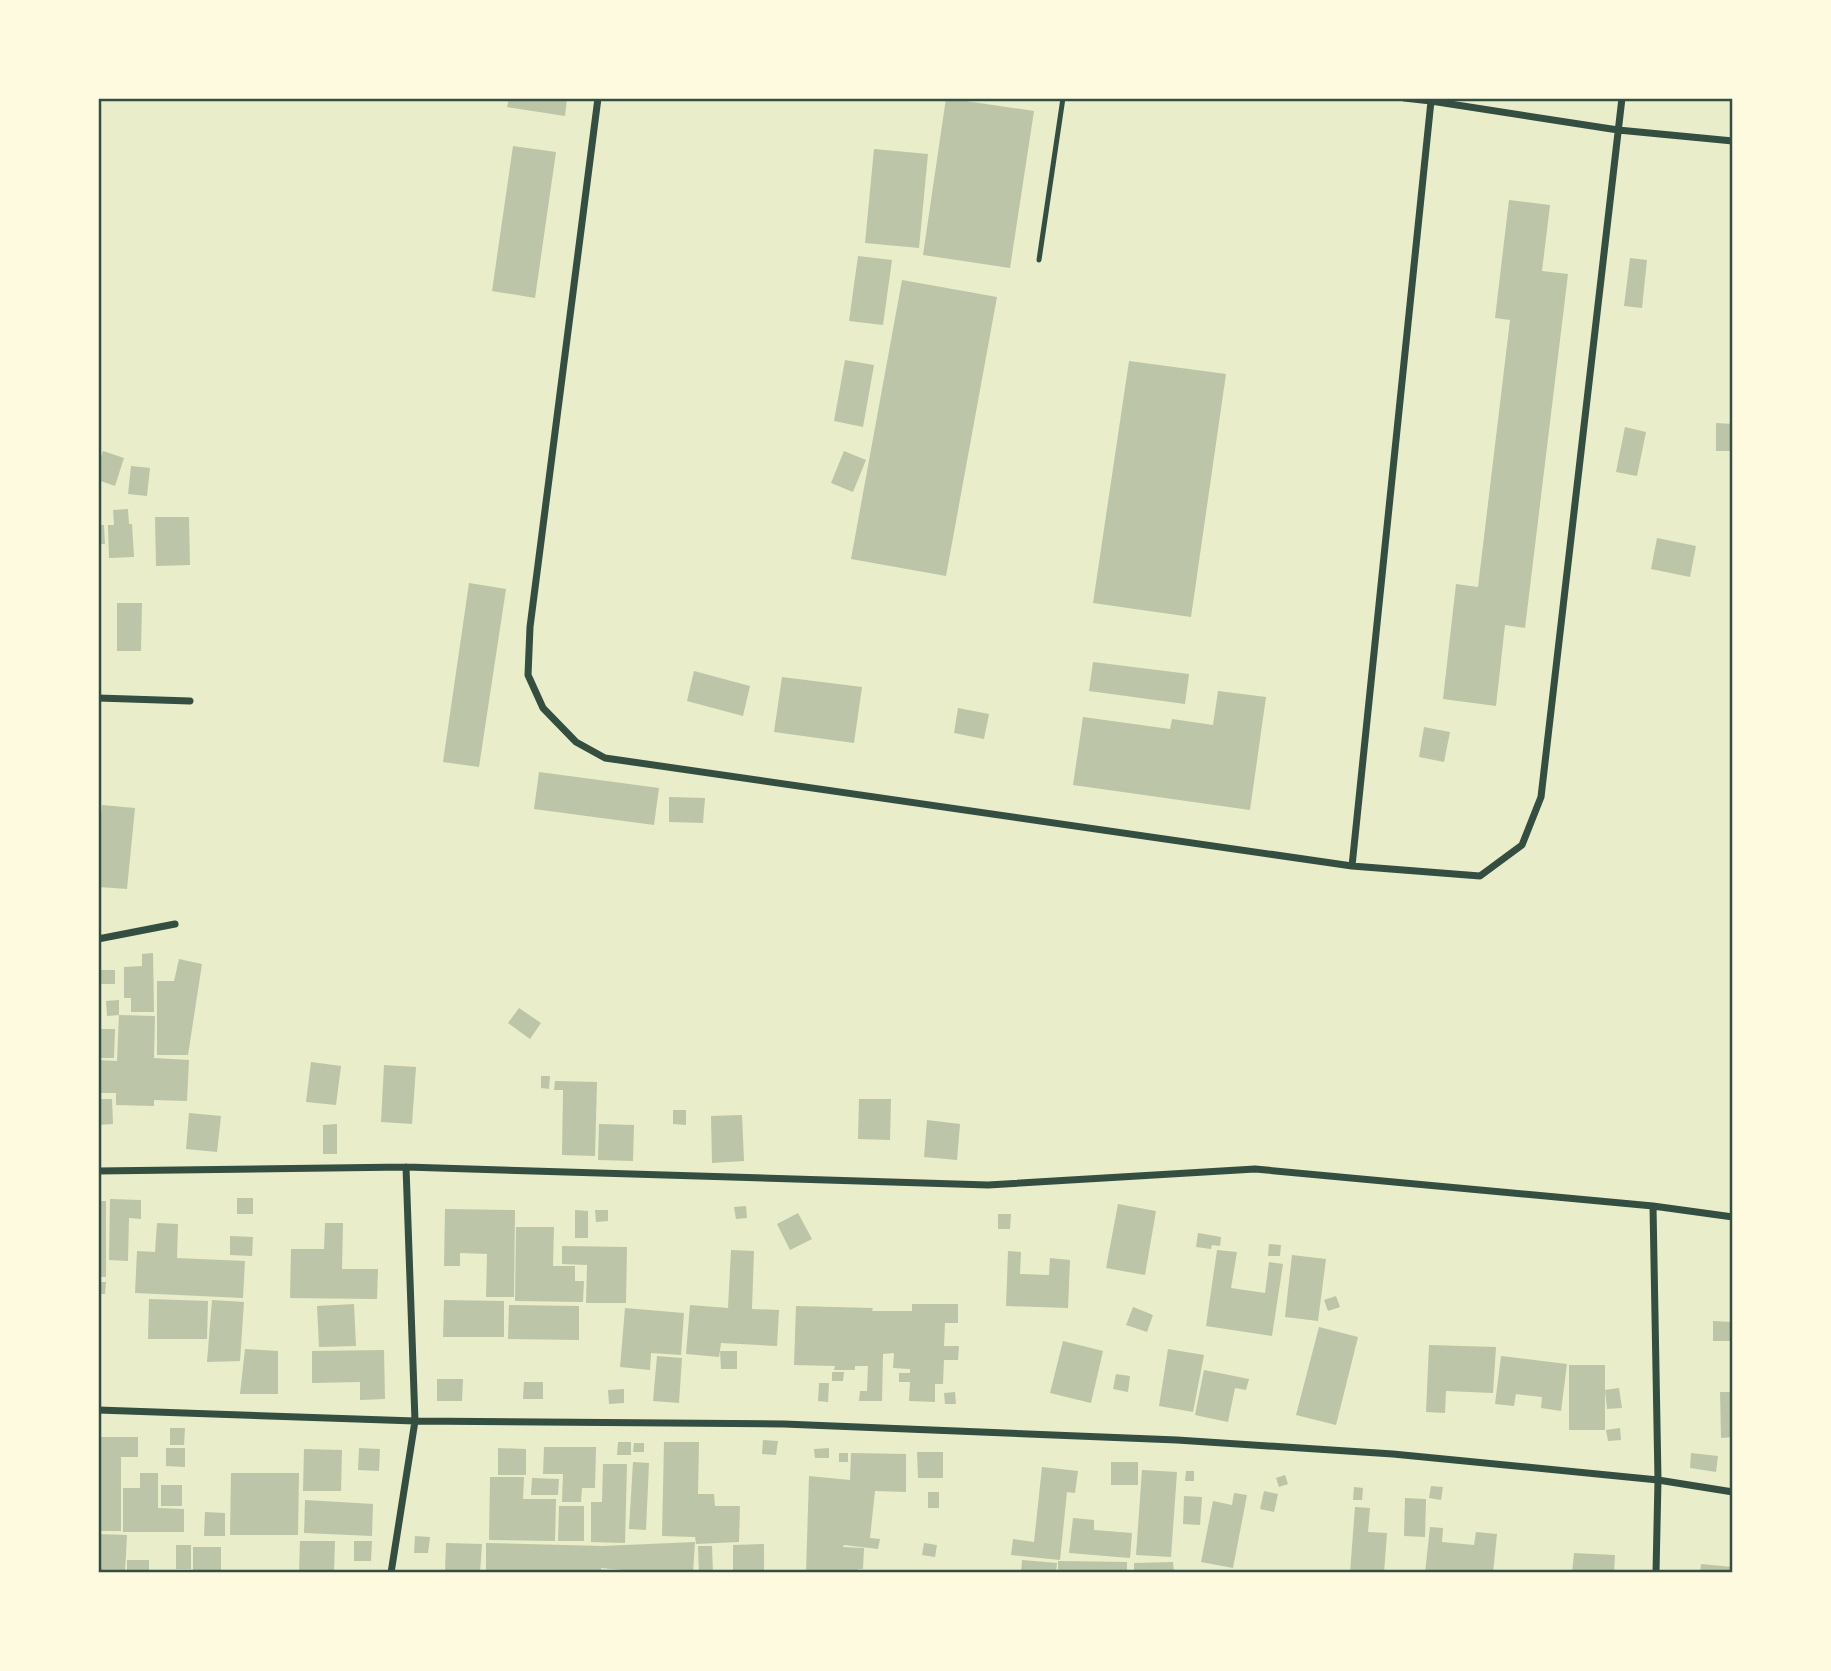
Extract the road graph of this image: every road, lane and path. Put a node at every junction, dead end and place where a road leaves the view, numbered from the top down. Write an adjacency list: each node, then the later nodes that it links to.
1 (598, 98): 11 (street)
2 (1063, 98): 8 (lane)
3 (1404, 98): 5 (street)
4 (1622, 98): 6 (street)
5 (1431, 100): 6 (street); 11 (street)
6 (1619, 130): 7 (street); 11 (street)
7 (1733, 141)
8 (1039, 260)
9 (98, 698): 10 (street)
10 (190, 701)
11 (1352, 866)
12 (175, 924): 13 (street)
13 (98, 939)
14 (406, 1167): 15 (street); 16 (street); 19 (street)
15 (98, 1171)
16 (1653, 1206): 17 (street); 20 (street)
17 (1733, 1217)
18 (98, 1410): 19 (street)
19 (415, 1421): 20 (street); 22 (street)
20 (1658, 1480): 21 (street); 23 (street)
21 (1733, 1492)
22 (391, 1573)
23 (1656, 1573)

